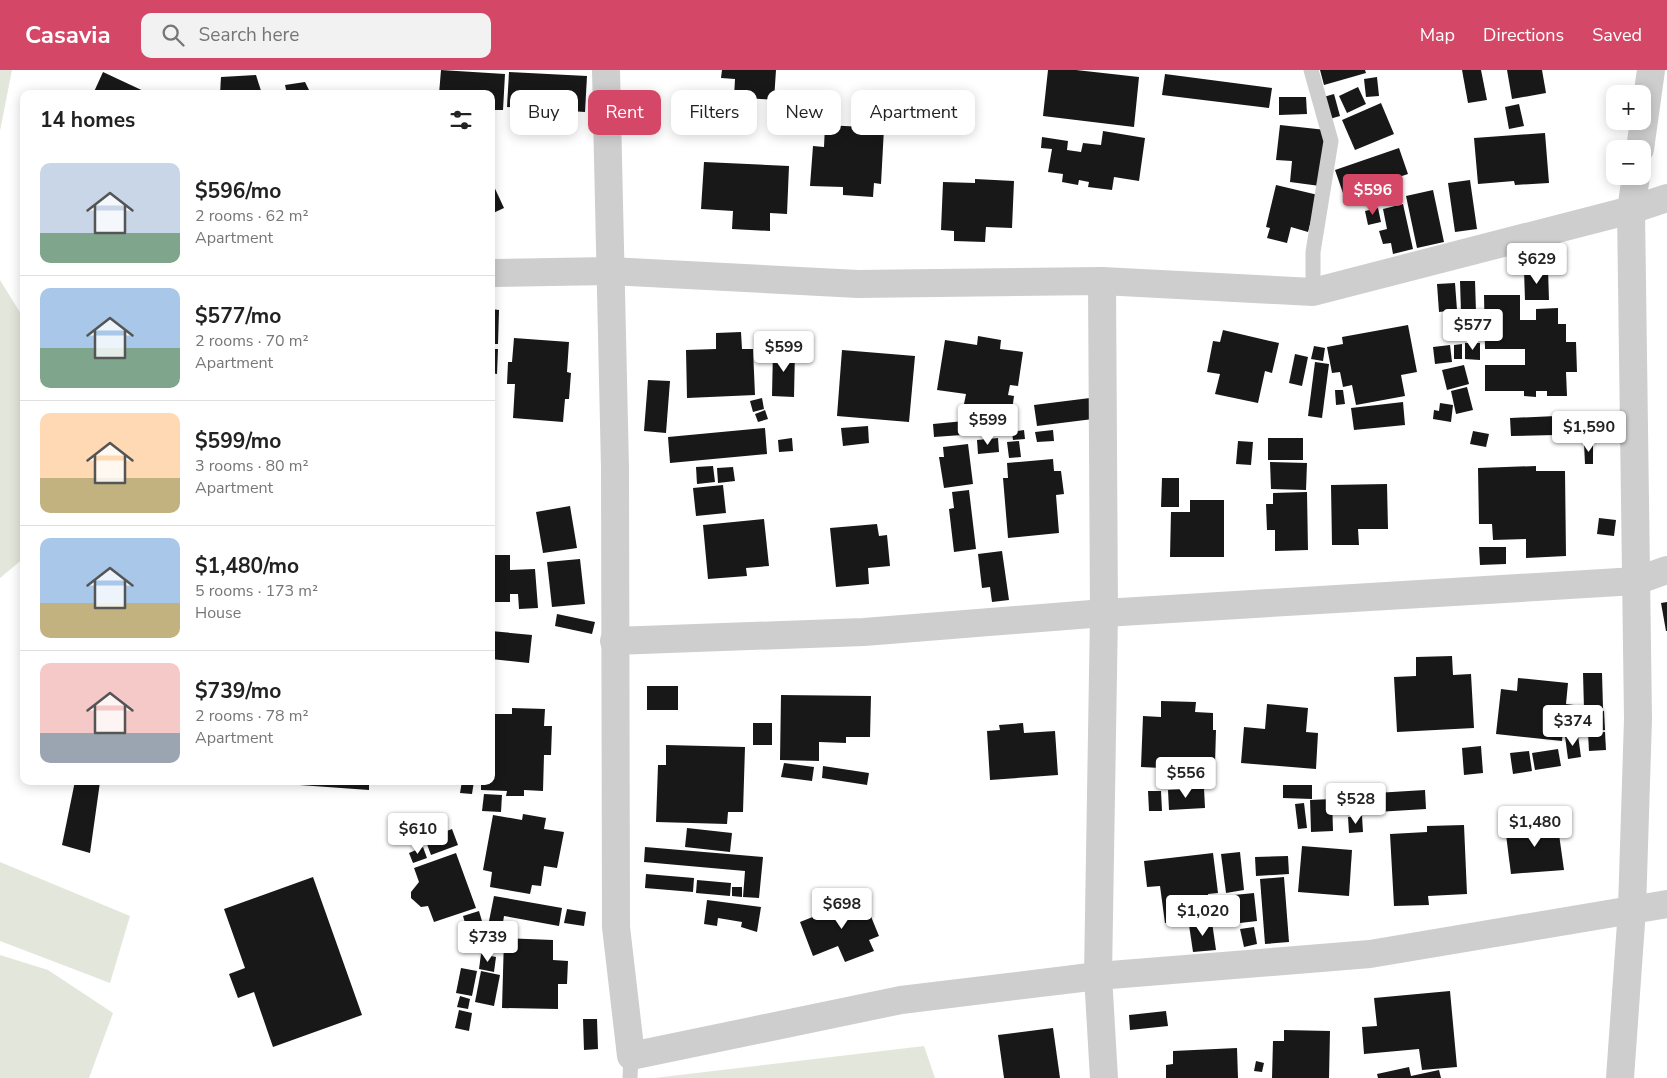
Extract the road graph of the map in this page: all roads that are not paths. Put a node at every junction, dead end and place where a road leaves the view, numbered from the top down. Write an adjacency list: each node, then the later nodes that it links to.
1 (606, 70): 8 (street)
2 (1311, 70): 11 (lane)
3 (1651, 70): 4 (street)
4 (1641, 140)
5 (1635, 185): 7 (street)
6 (1667, 198): 7 (street)
7 (1631, 210): 11 (street); 13 (street)
8 (610, 271): 9 (street); 10 (street); 15 (street)
9 (495, 273)
10 (1102, 281): 11 (street); 14 (street)
11 (1313, 292)
12 (1667, 570): 13 (street)
13 (1636, 581): 14 (street); 17 (street)
14 (1104, 613): 15 (street); 18 (street)
15 (614, 641): 19 (street)
16 (1667, 904): 17 (street)
17 (1632, 909): 18 (street); 21 (street)
18 (1098, 976): 19 (street); 20 (street)
19 (630, 1067)
20 (1104, 1078)
21 (1620, 1078)

